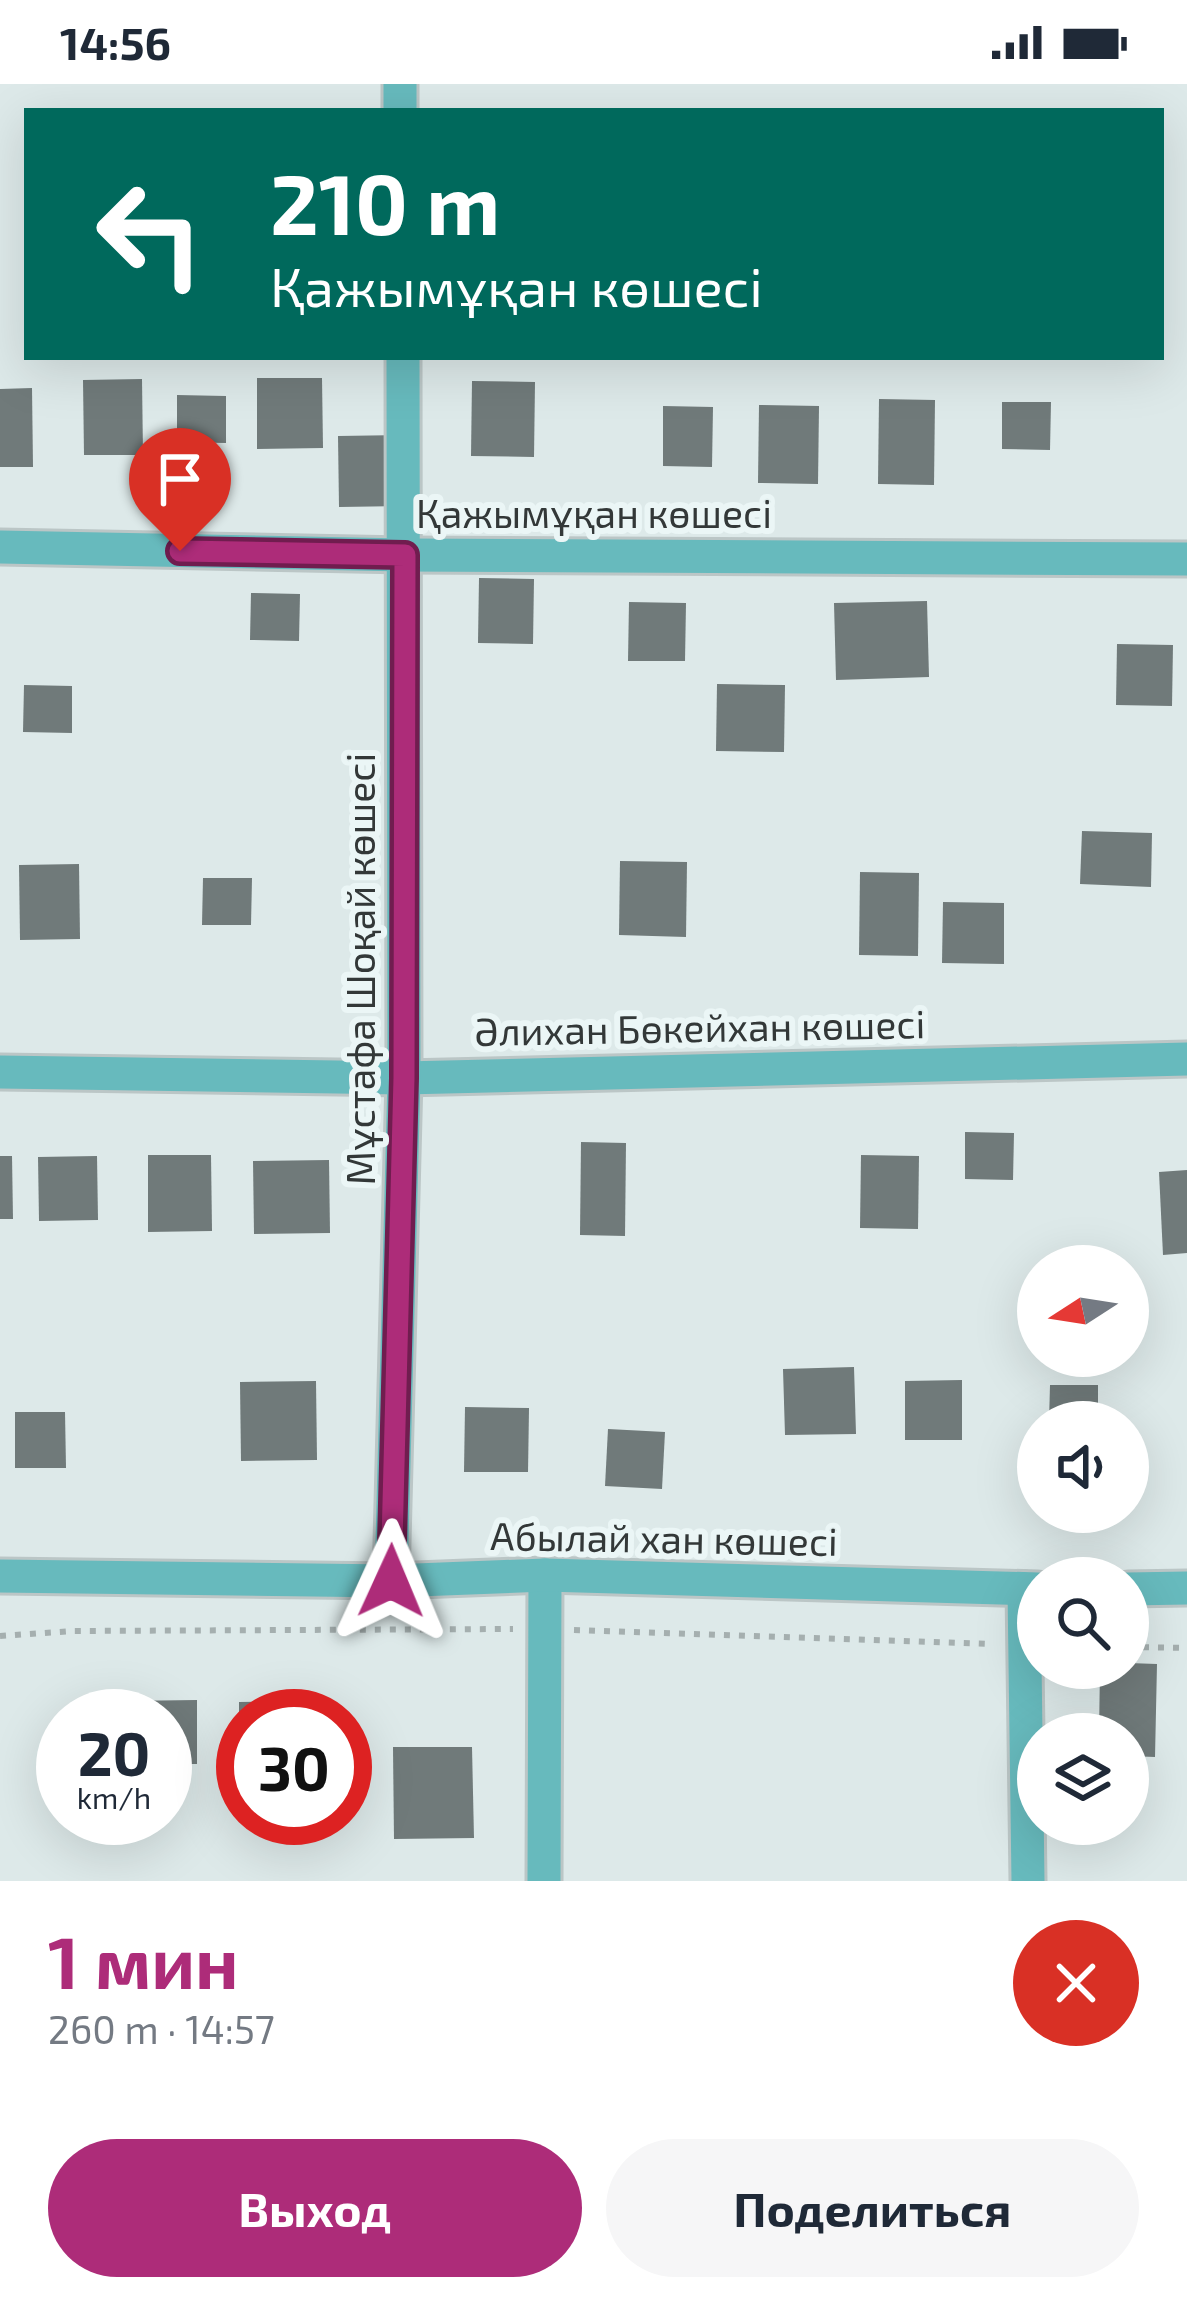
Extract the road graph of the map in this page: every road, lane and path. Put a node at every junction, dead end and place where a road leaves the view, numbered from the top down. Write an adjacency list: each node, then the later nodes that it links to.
1 (403, 360): 3 (street, Мұстафа Шоқай көшесі)
2 (0, 547): 3 (street, Қажымұқан көшесі)
3 (405, 555): 4 (street, Қажымұқан көшесі); 7 (street, Мұстафа Шоқай көшесі)
4 (1187, 559)
5 (1187, 1058): 7 (street, Әлихан Бөкейхан көшесі)
6 (0, 1072): 7 (street, Әлихан Бөкейхан көшесі)
7 (404, 1078): 10 (street, Мұстафа Шоқай көшесі)
8 (545, 1575): 10 (street, Абылай хан көшесі); 12 (street, Абылай хан көшесі); 17 (street)
9 (0, 1576): 10 (street, Абылай хан көшесі)
10 (391, 1581)
11 (1187, 1588): 13 (street)
12 (1017, 1589)
13 (1149, 1589)
14 (1149, 1647): 15 (path)
15 (1187, 1648)
16 (1030, 1689): 18 (street)
17 (544, 1881)
18 (1028, 1881)

